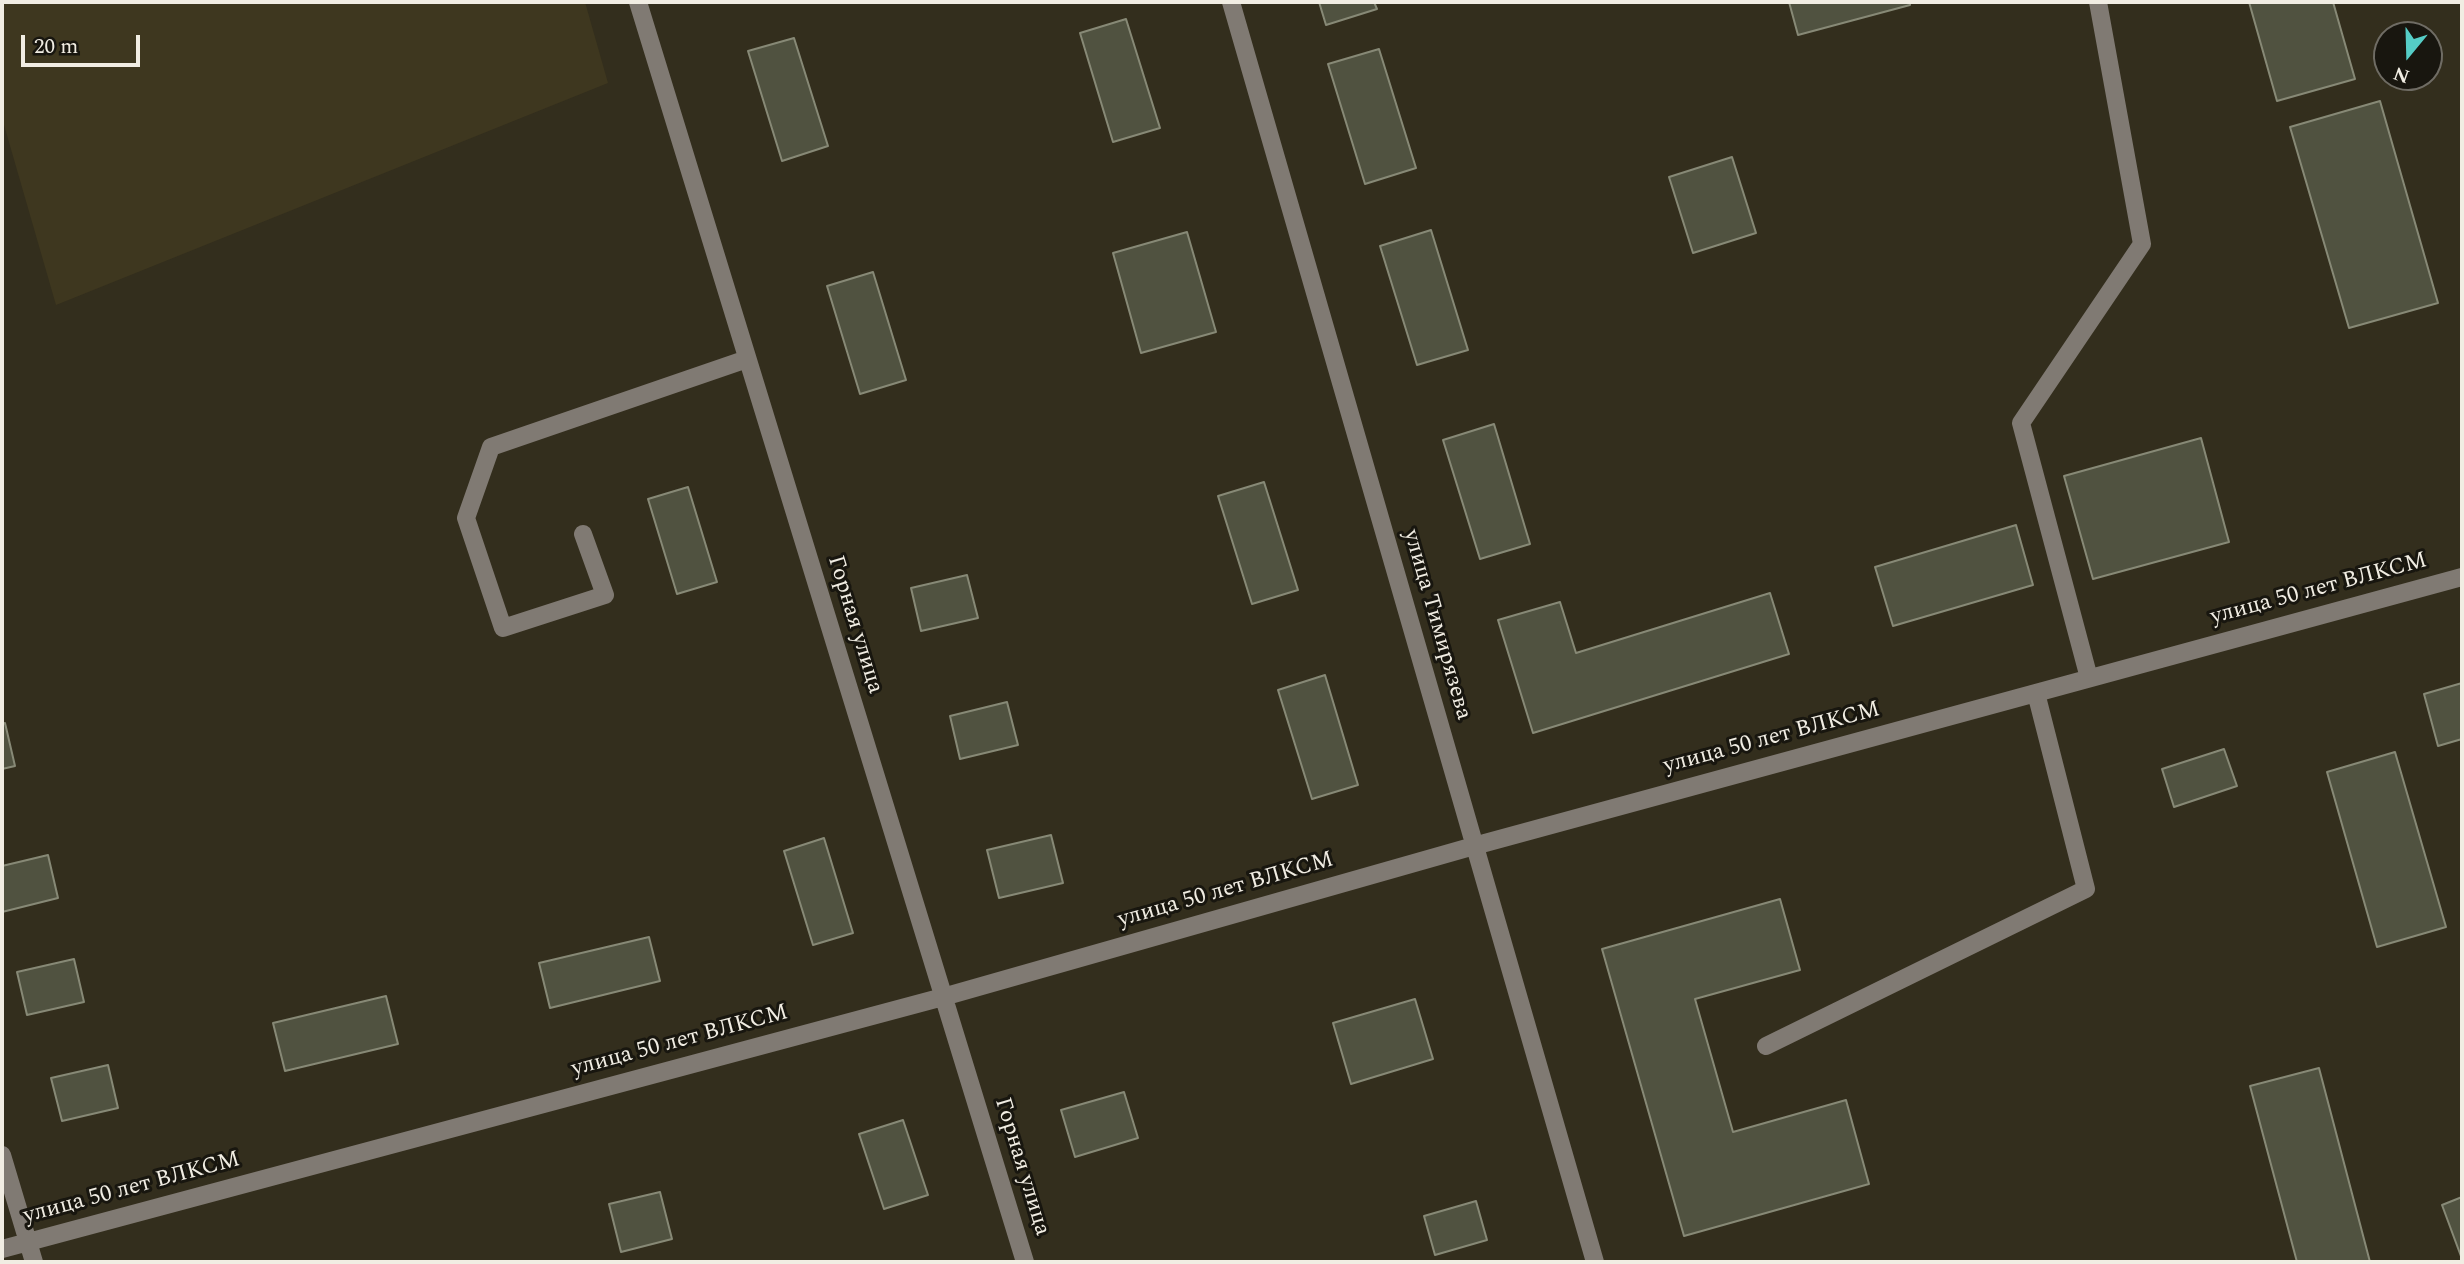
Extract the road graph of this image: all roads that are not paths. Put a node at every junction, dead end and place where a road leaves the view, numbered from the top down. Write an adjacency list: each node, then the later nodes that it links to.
1 (638, 2): 4 (street, Горная улица)
2 (1231, 2): 9 (street, улица Тимирязева)
3 (2098, 2): 7 (street)
4 (747, 359): 5 (street); 10 (street, Горная улица)
5 (583, 534)
6 (2462, 577): 7 (street, улица 50 лет ВЛКСМ)
7 (2088, 678): 8 (street, улица 50 лет ВЛКСМ)
8 (2036, 693): 9 (street, улица 50 лет ВЛКСМ); 11 (street)
9 (1474, 846): 10 (street, улица 50 лет ВЛКСМ); 17 (street, улица Тимирязева)
10 (943, 997): 13 (street, улица 50 лет ВЛКСМ); 16 (street, Горная улица)
11 (1766, 1046)
12 (2, 1154): 13 (street)
13 (27, 1242): 14 (street, улица 50 лет ВЛКСМ); 15 (street)
14 (2, 1249)
15 (34, 1262)
16 (1025, 1262)
17 (1595, 1262)

